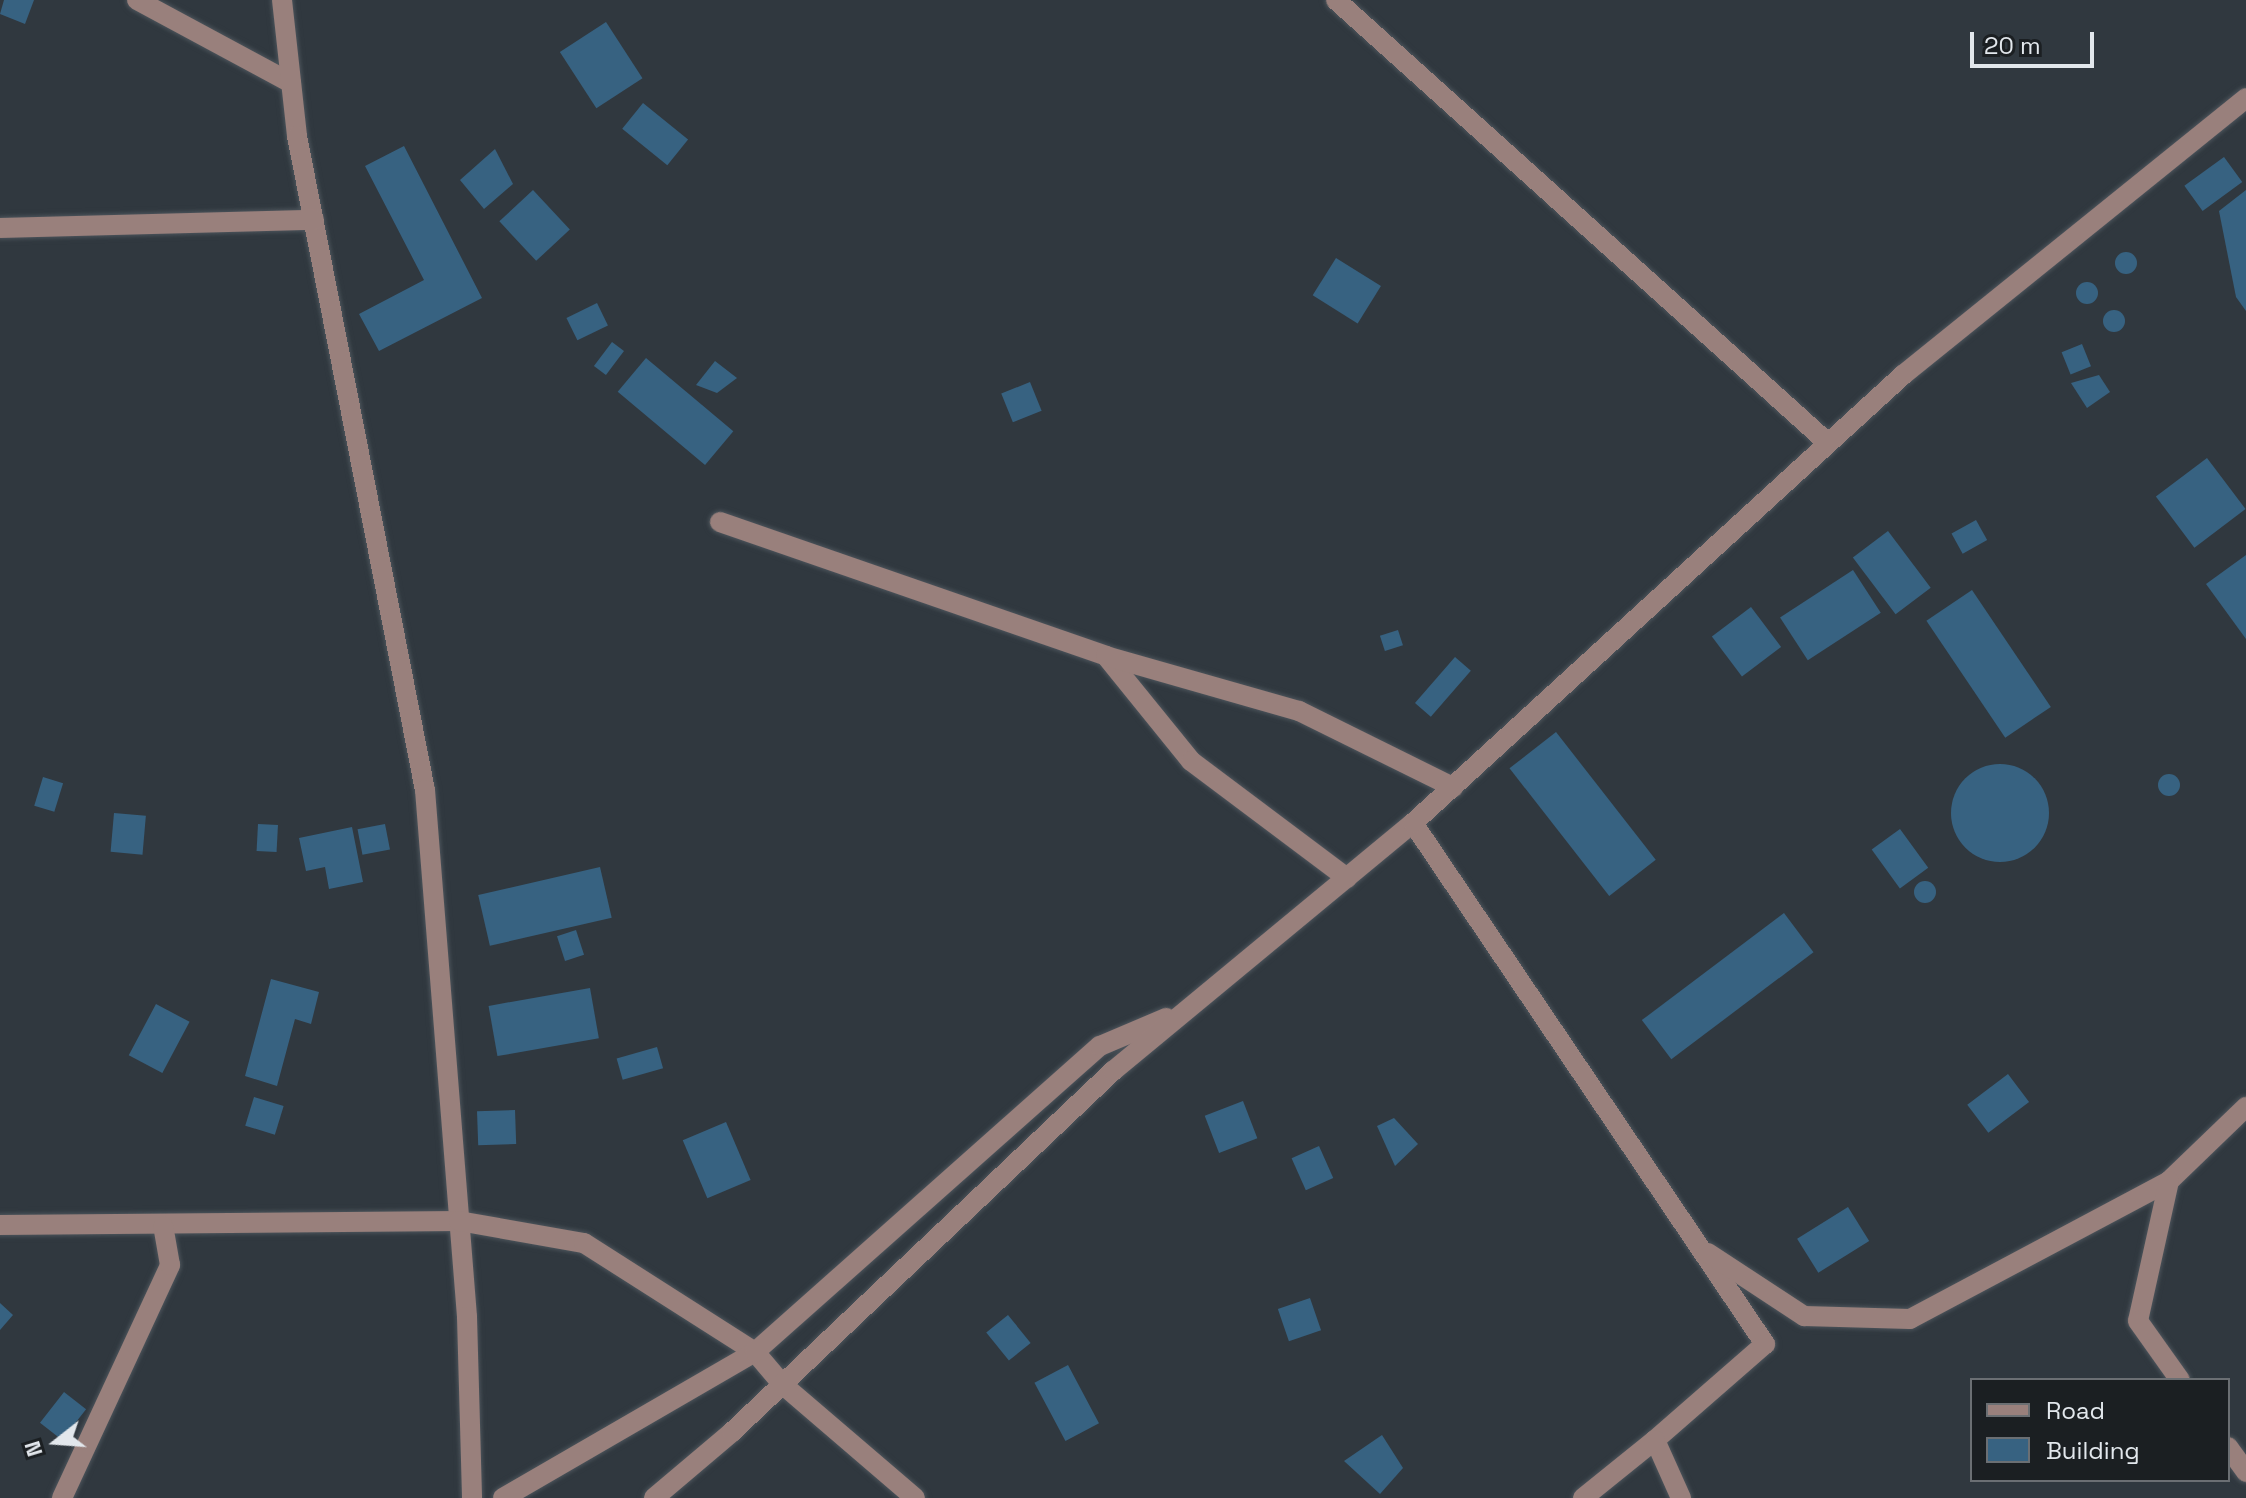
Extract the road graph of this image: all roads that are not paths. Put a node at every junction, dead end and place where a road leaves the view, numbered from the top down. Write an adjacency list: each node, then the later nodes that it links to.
1 (137, 0): 4 (street)
2 (282, 0): 4 (street)
3 (1336, 0): 8 (street)
4 (291, 83): 6 (street)
5 (2246, 98): 8 (street)
6 (314, 220): 7 (street); 17 (street)
7 (0, 228)
8 (1828, 443): 11 (street)
9 (720, 522): 10 (street)
10 (1106, 656): 11 (street); 13 (street)
11 (1453, 787): 12 (street)
12 (1413, 823): 13 (street); 20 (street)
13 (1347, 878): 14 (street)
14 (1190, 1007): 21 (street); 23 (street)
15 (2246, 1107): 16 (street)
16 (2169, 1181): 20 (street); 22 (street)
17 (459, 1221): 19 (street); 21 (street); 28 (street)
18 (0, 1225): 19 (street)
19 (163, 1227): 27 (street)
20 (1701, 1249): 24 (street)
21 (755, 1352): 23 (street); 29 (street)
22 (2179, 1378)
23 (782, 1384): 30 (street); 31 (street)
24 (1655, 1440): 32 (street); 33 (street)
25 (2230, 1450): 26 (street)
26 (2246, 1472)
27 (62, 1498)
28 (472, 1498)
29 (503, 1498)
30 (654, 1498)
31 (915, 1498)
32 (1583, 1498)
33 (1681, 1498)

